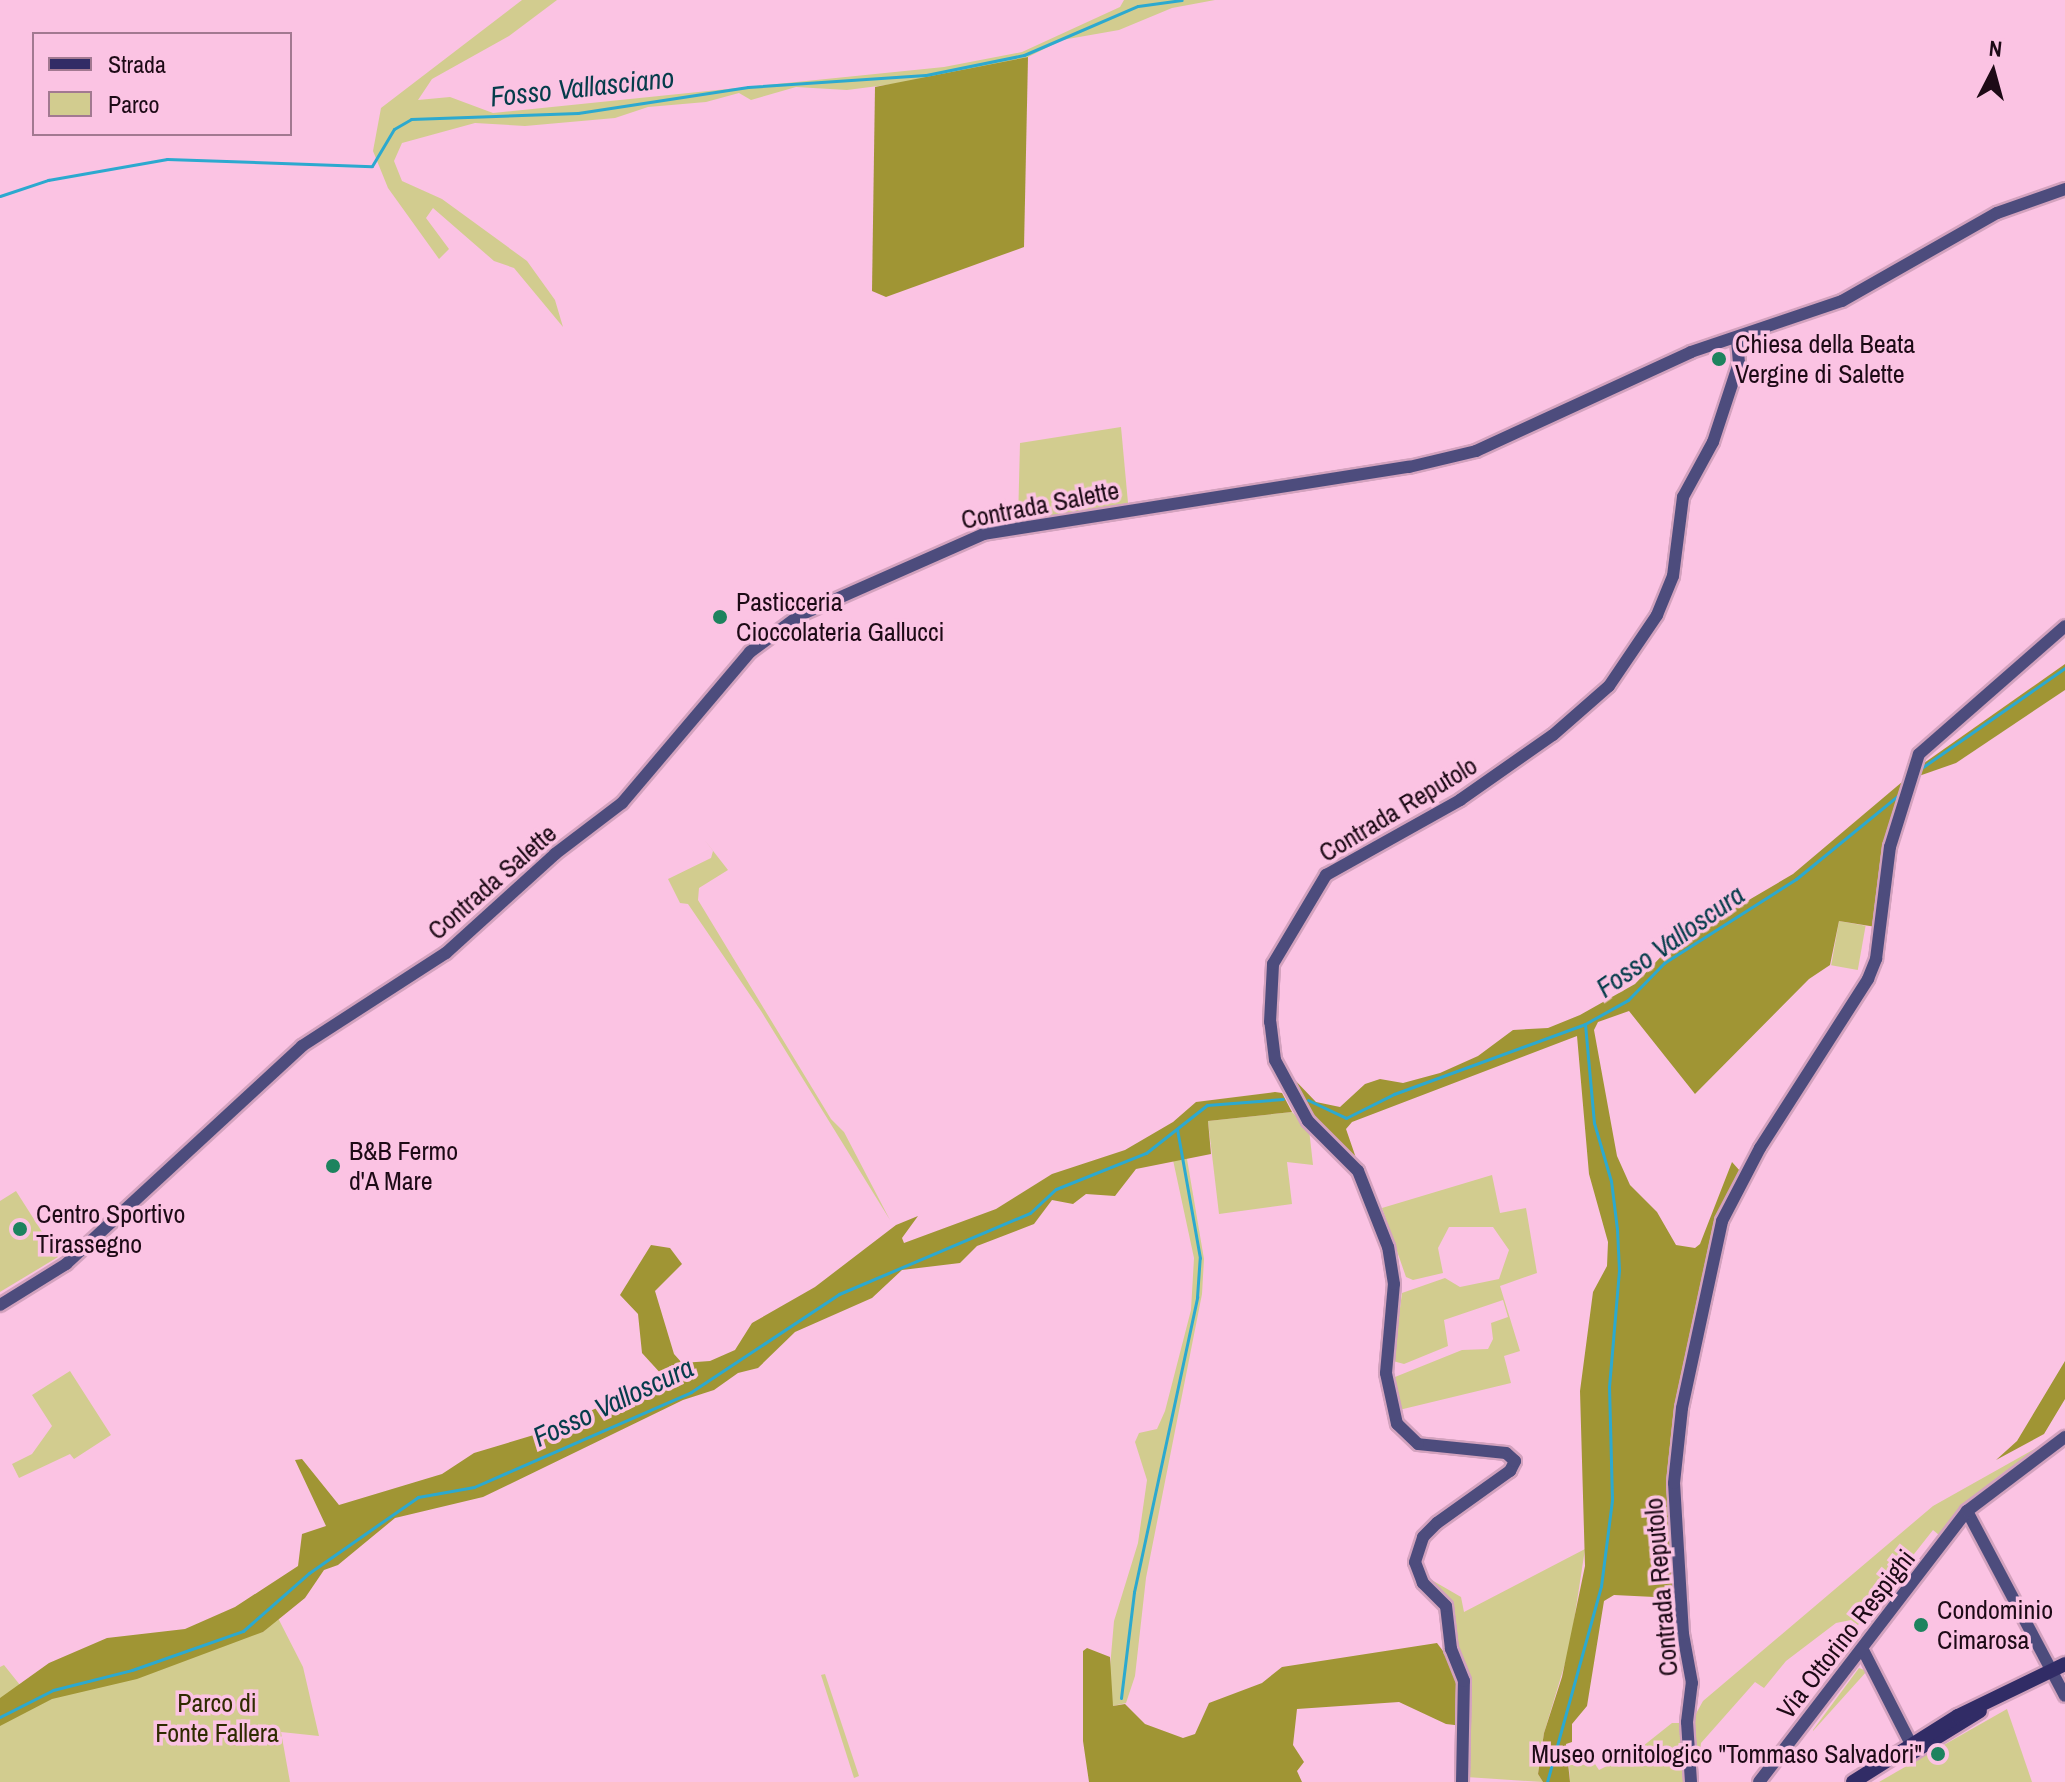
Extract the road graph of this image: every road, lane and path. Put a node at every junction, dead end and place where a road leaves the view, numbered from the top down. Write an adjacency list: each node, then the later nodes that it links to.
1 (2065, 189): 2 (street, Contrada Salette)
2 (1737, 338): 4 (street, Contrada Salette); 11 (street, Contrada Reputolo)
3 (2065, 626): 12 (street, Contrada Reputolo)
4 (0, 1305)
5 (2065, 1437): 6 (street, Via Ottorino Respighi)
6 (1967, 1511): 7 (street, Via Ottorino Respighi); 8 (street)
7 (1863, 1650): 10 (street); 13 (street, Via Ottorino Respighi)
8 (2058, 1668): 9 (street); 10 (main road)
9 (2065, 1696)
10 (1913, 1748): 14 (main road)
11 (1462, 1777)
12 (1691, 1782)
13 (1759, 1782)
14 (1853, 1782)

